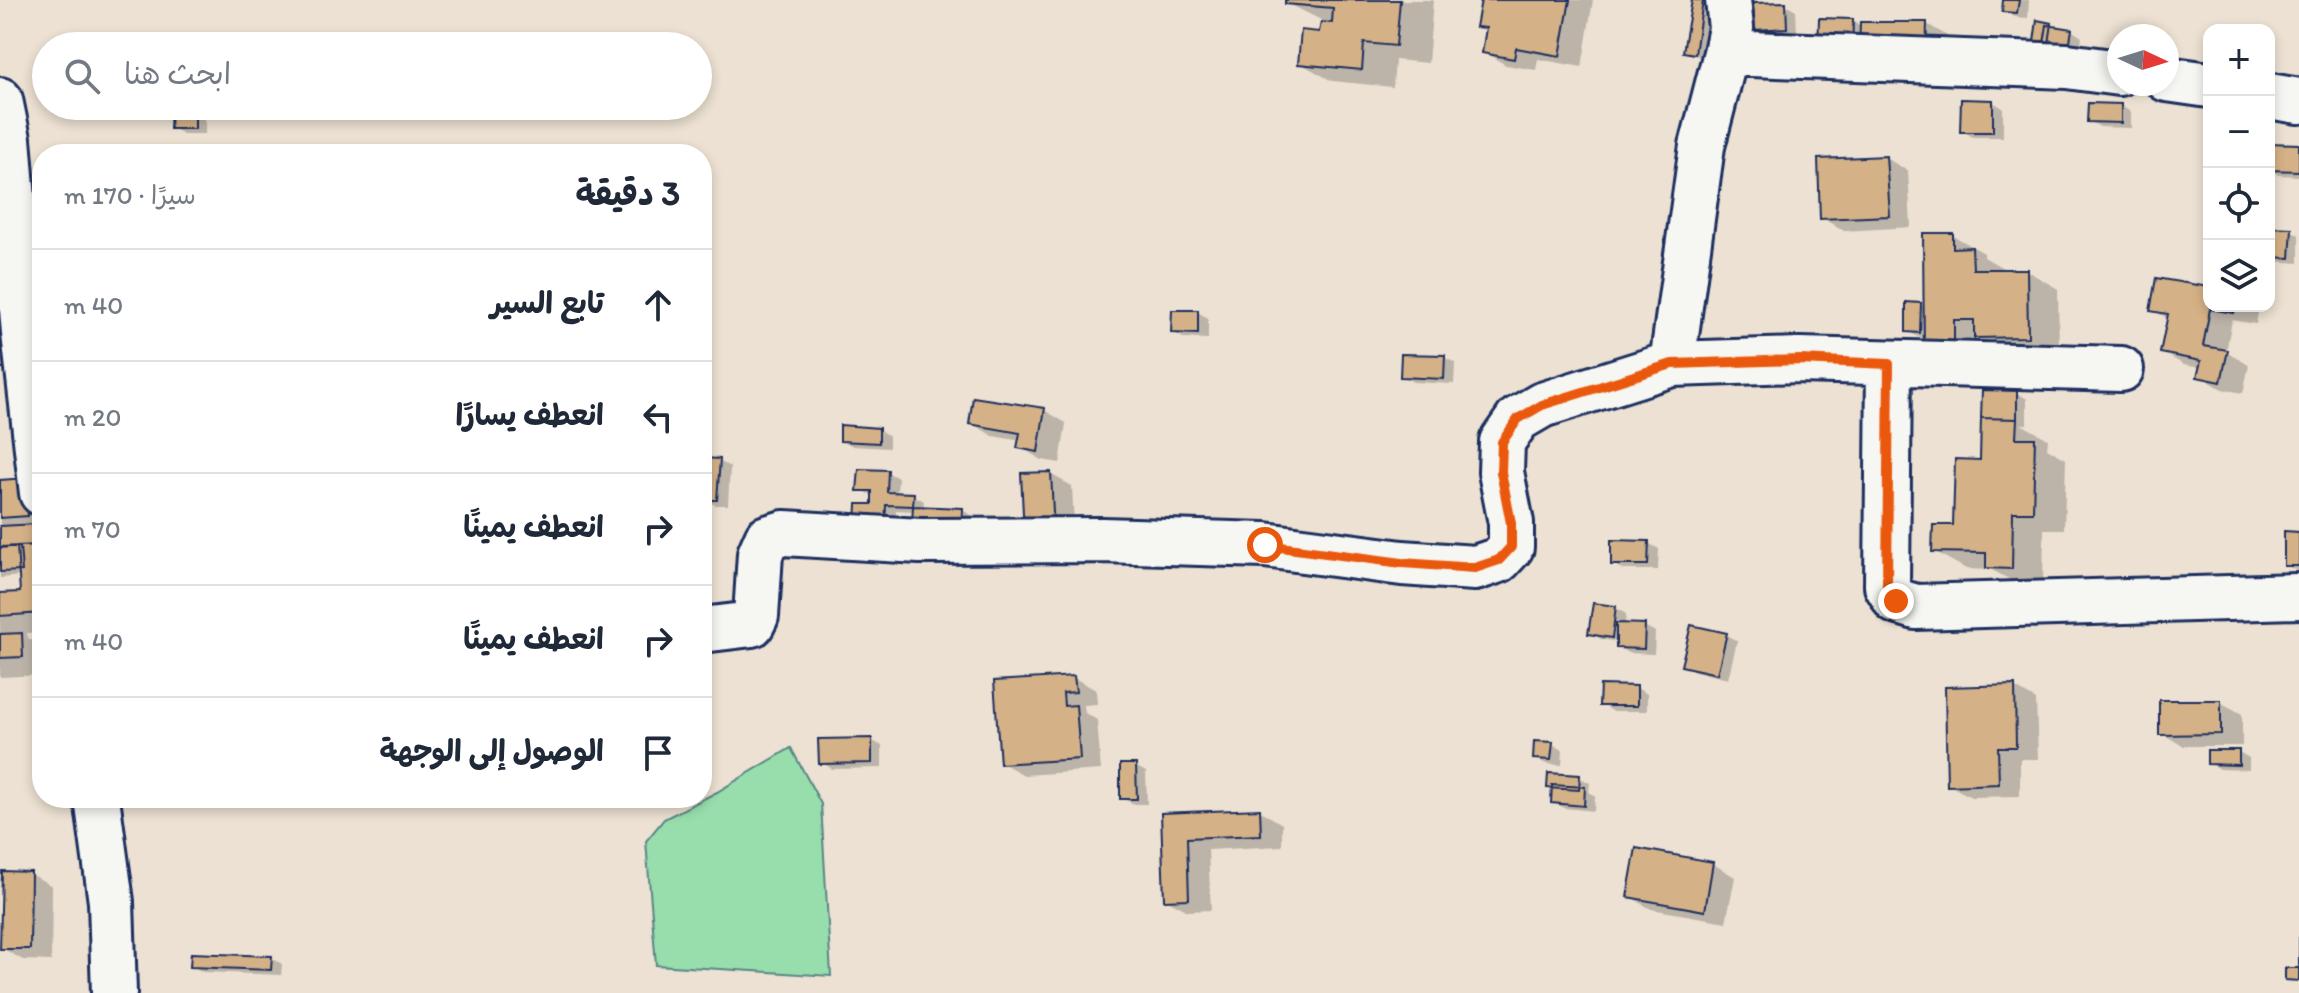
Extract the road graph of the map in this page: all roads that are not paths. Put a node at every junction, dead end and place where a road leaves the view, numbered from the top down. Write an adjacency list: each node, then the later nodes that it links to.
1 (1728, 0): 2 (street)
2 (1726, 53): 3 (street); 9 (street)
3 (2107, 71)
4 (2179, 81): 5 (street)
5 (2203, 84)
6 (2275, 97): 8 (street)
7 (0, 100): 12 (street)
8 (2299, 101)
9 (1672, 364): 10 (street); 14 (street)
10 (1889, 364): 11 (street); 13 (street)
11 (2121, 369)
12 (32, 404)
13 (2299, 596)
14 (712, 629)
15 (98, 808): 16 (street)
16 (114, 993)

